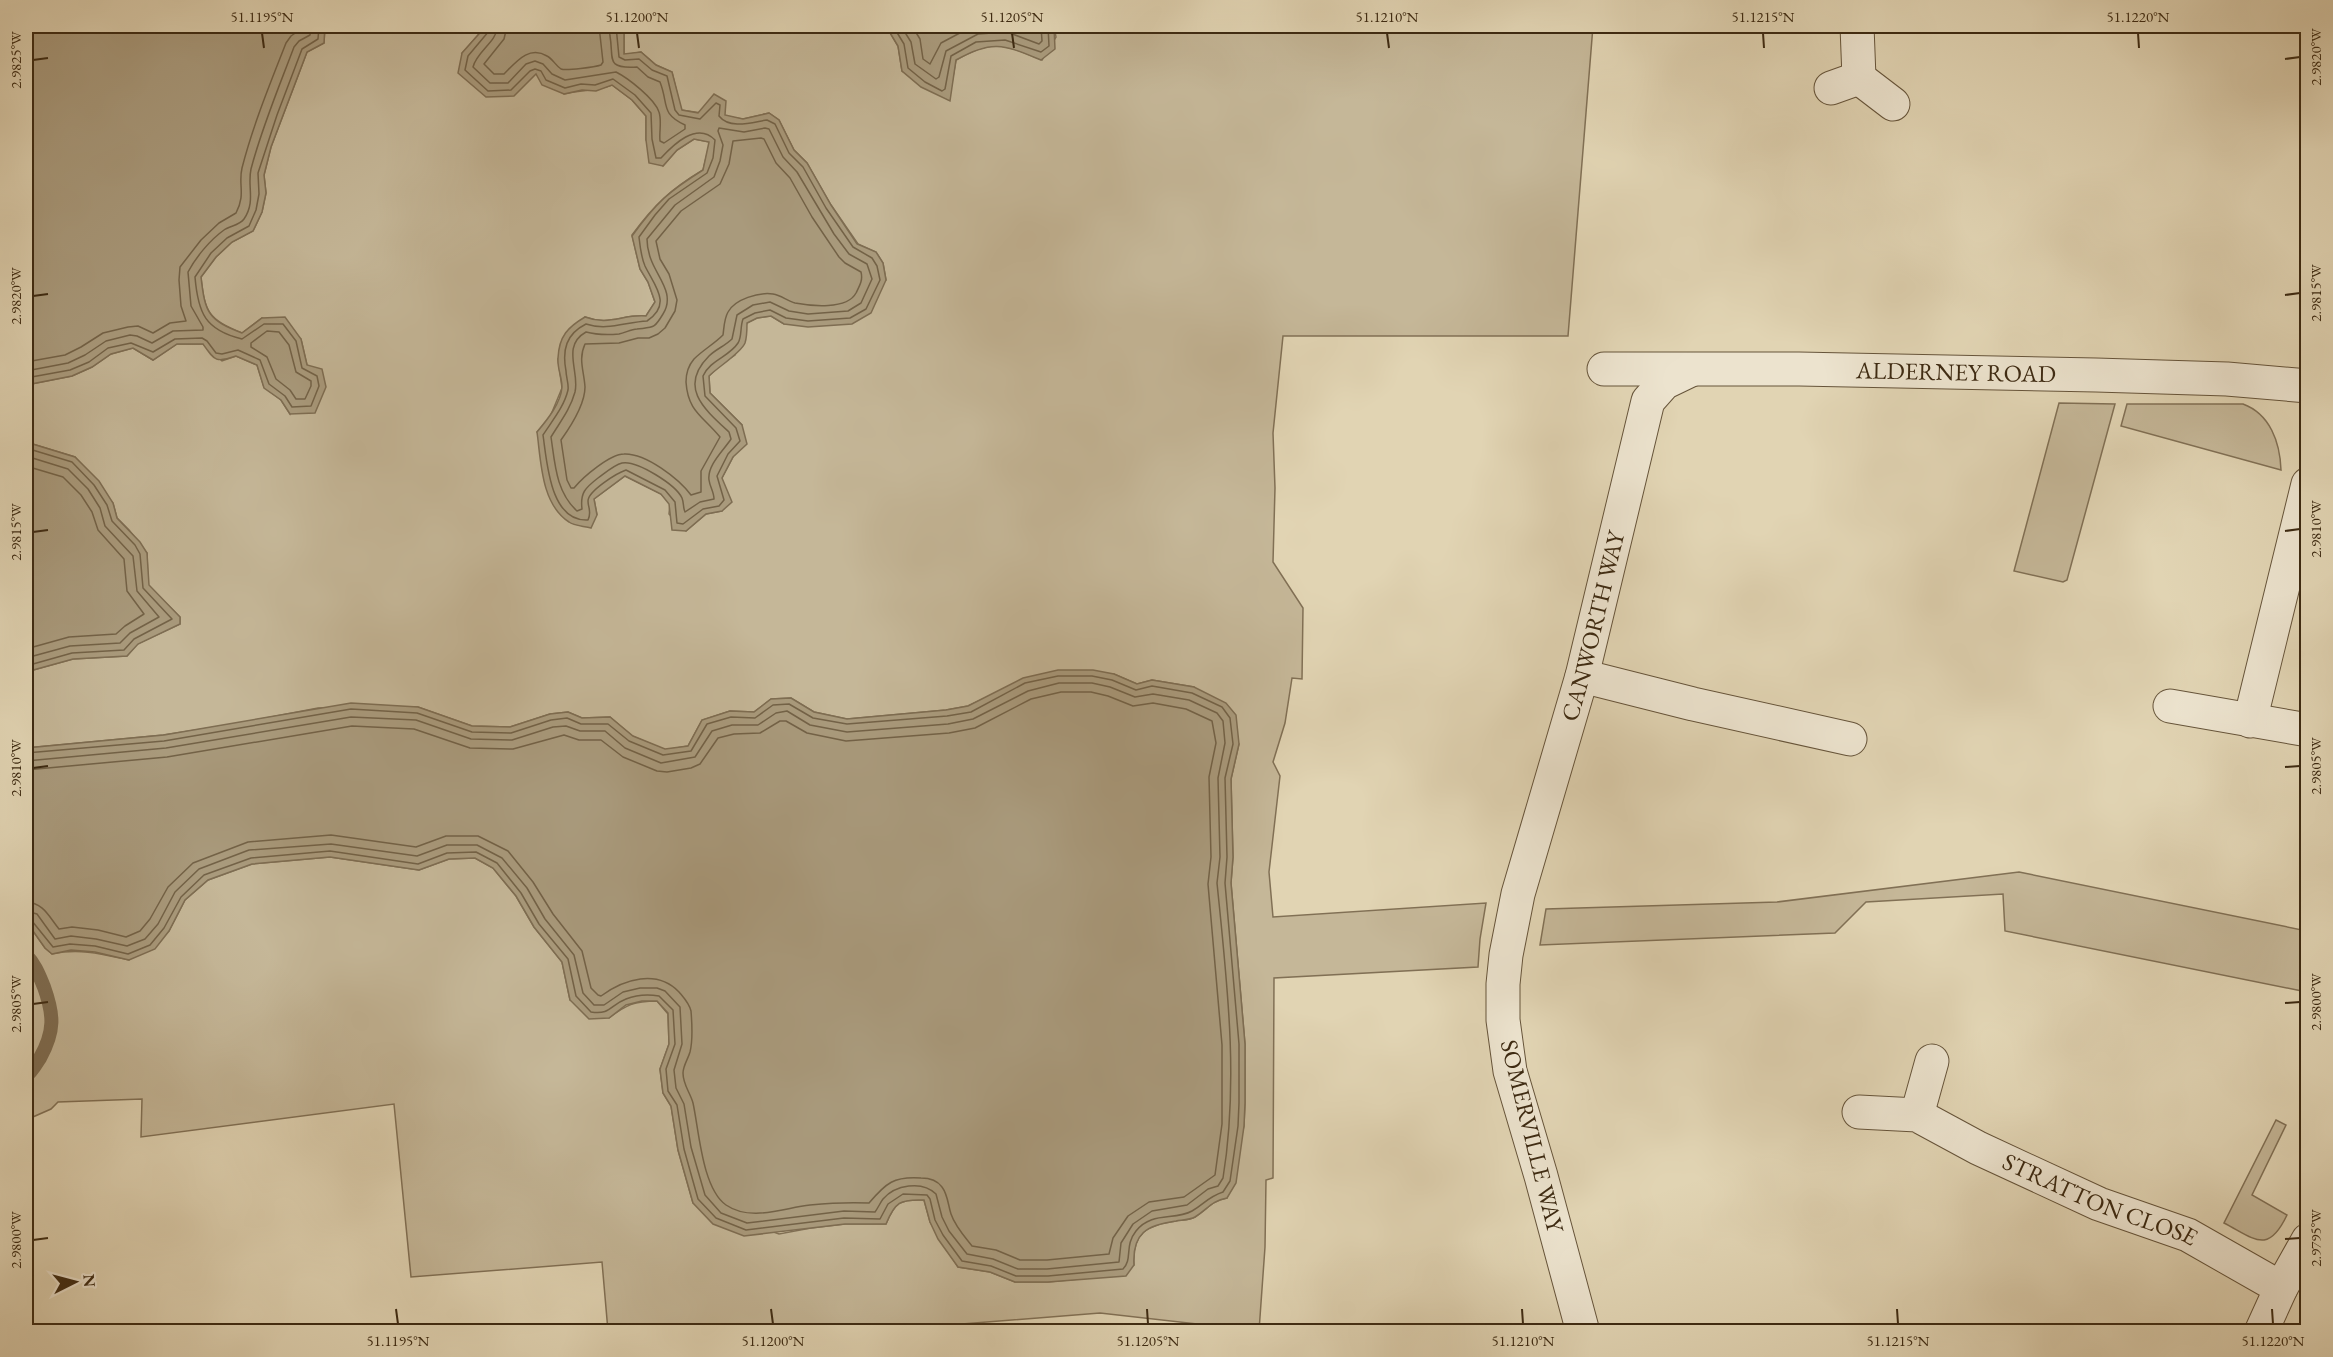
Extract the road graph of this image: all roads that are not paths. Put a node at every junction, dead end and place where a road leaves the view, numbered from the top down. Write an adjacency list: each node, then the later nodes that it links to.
1 (1857, 26): 2 (street)
2 (1893, 104)
3 (1604, 369): 4 (street, ALDERNEY ROAD)
4 (1691, 370): 5 (street, ALDERNEY ROAD); 7 (street, CANWORTH WAY)
5 (2307, 386)
6 (2307, 484): 9 (street)
7 (1582, 676): 11 (street); 12 (street, CANWORTH WAY)
8 (2170, 706): 9 (street)
9 (2250, 721): 10 (street)
10 (2307, 730)
11 (1850, 739)
12 (1516, 903): 18 (street, SOMERVILLE WAY)
13 (1932, 1062): 15 (street)
14 (1859, 1112): 15 (street, STRATTON CLOSE)
15 (1917, 1115): 17 (street, STRATTON CLOSE)
16 (2307, 1240): 17 (street)
17 (2281, 1288): 19 (street)
18 (1583, 1332)
19 (2260, 1332)

